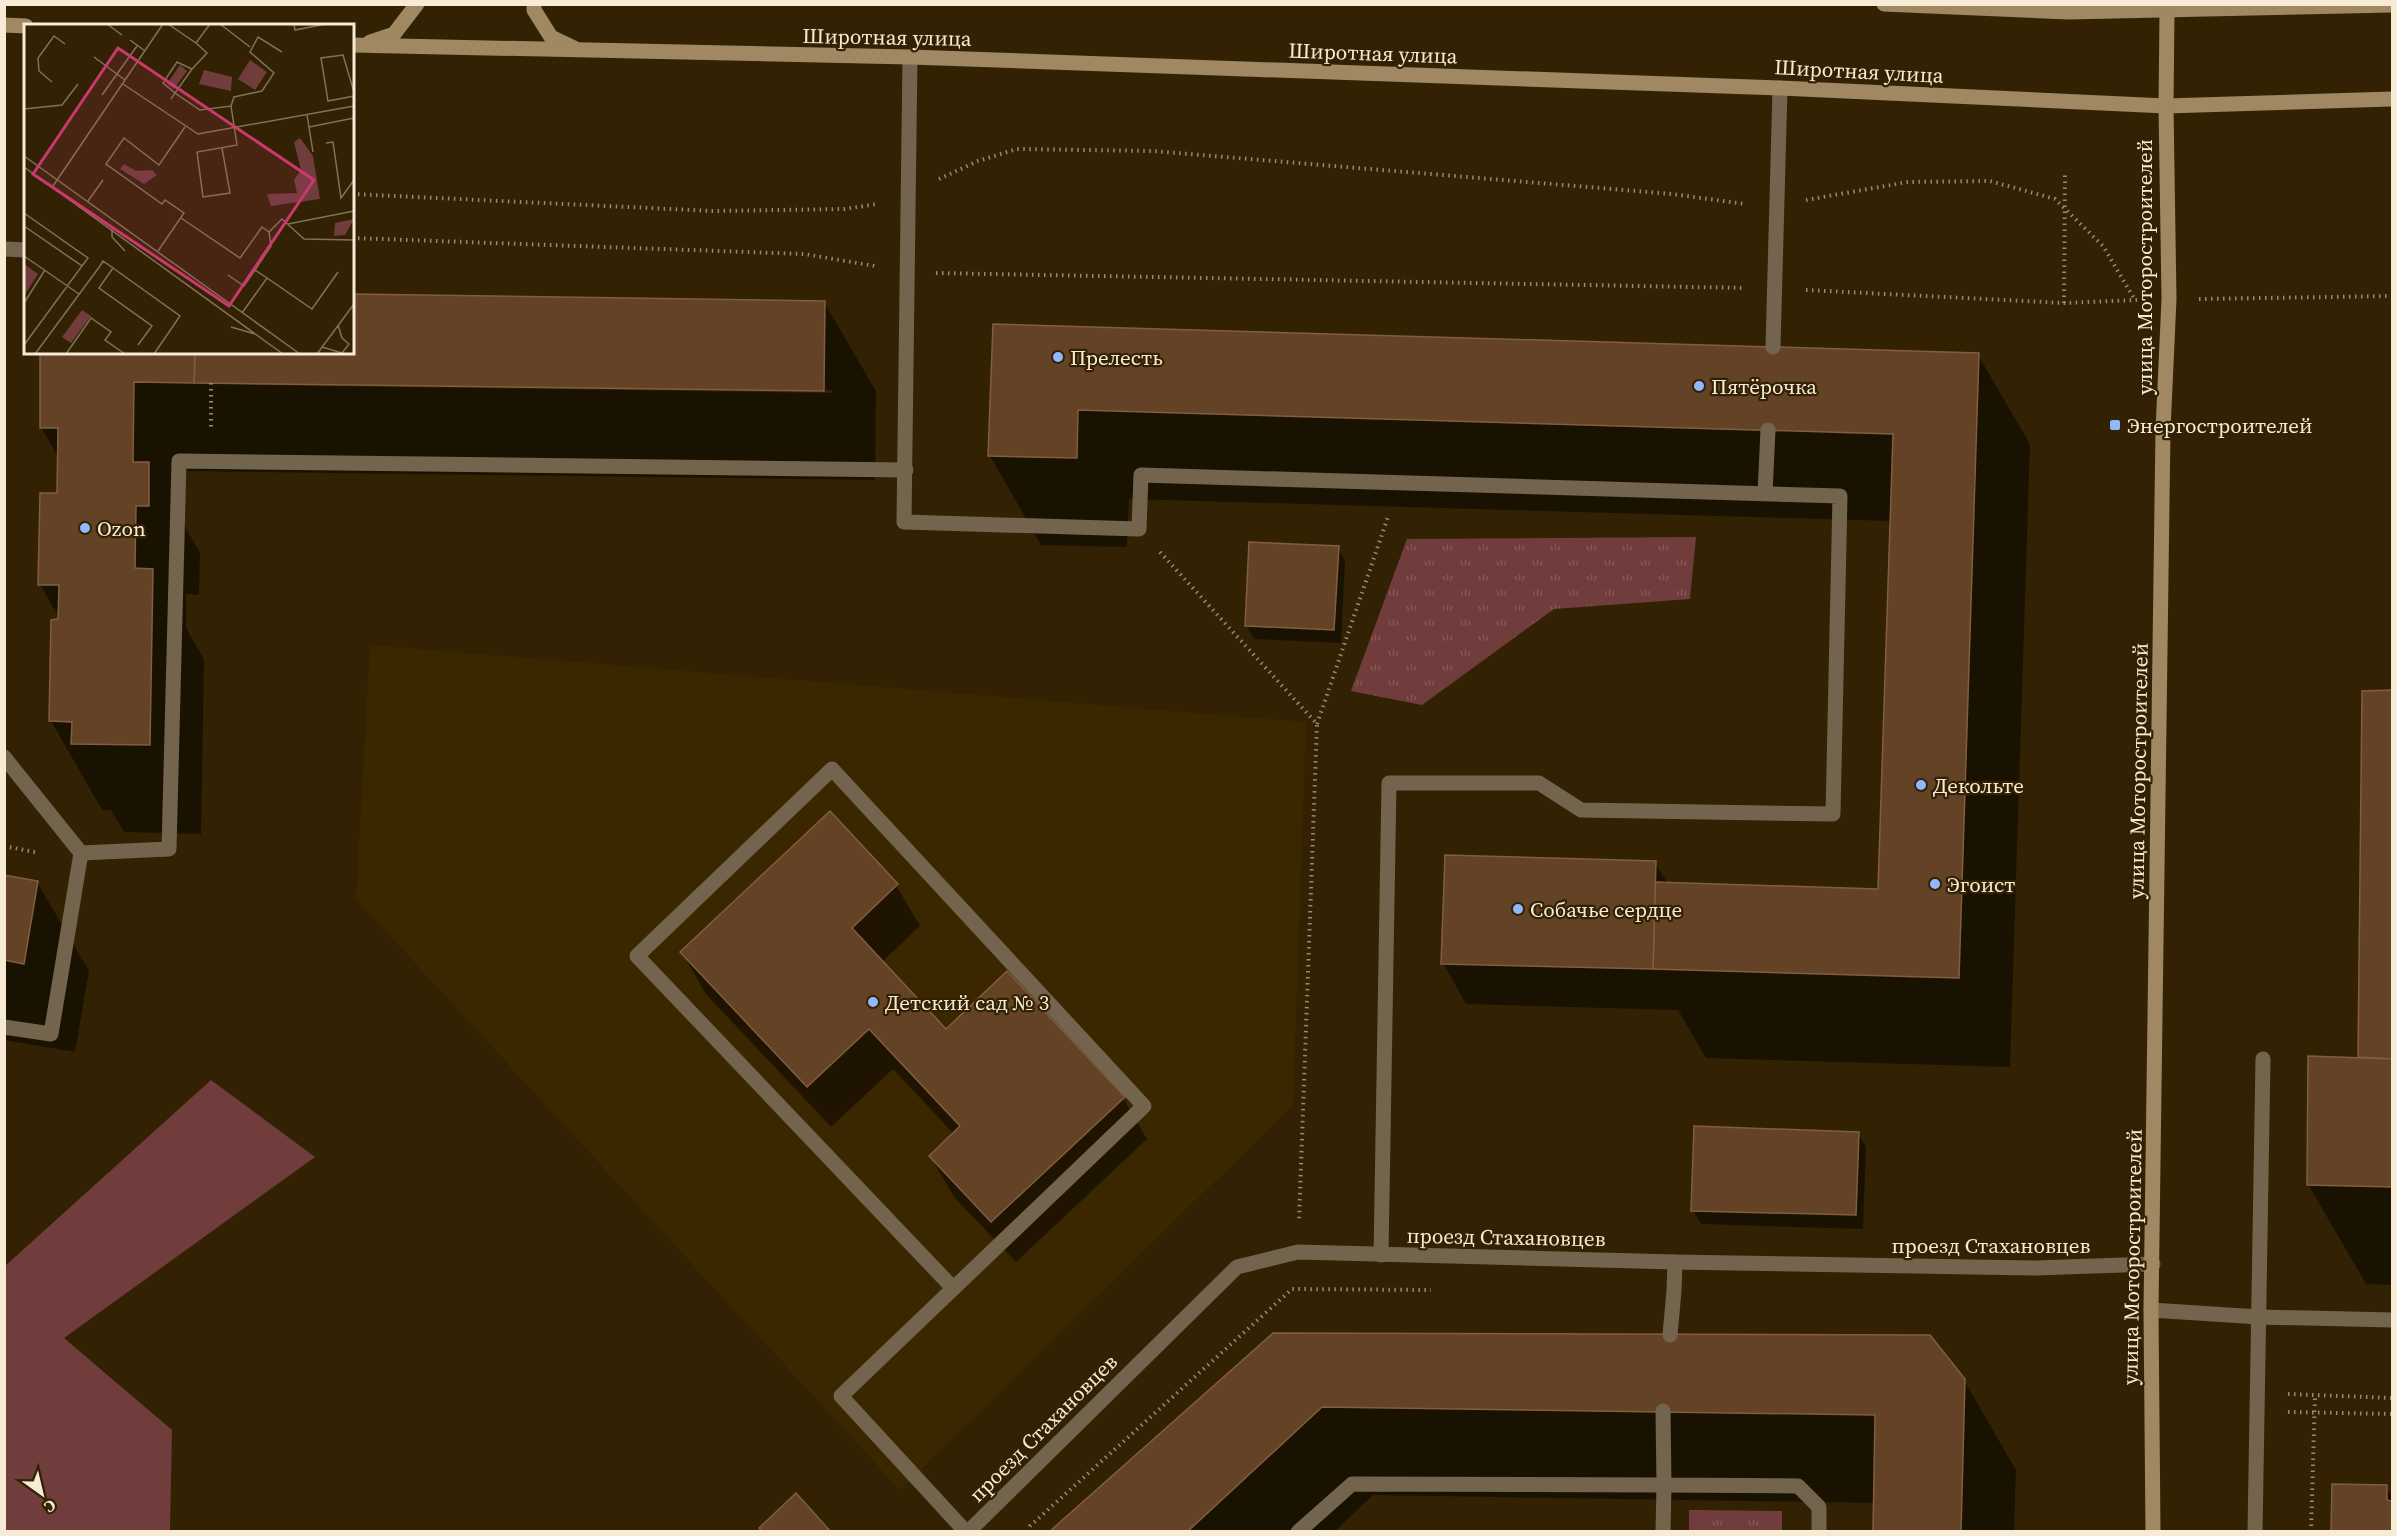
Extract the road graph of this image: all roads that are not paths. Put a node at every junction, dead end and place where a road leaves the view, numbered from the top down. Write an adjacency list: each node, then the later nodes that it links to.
1 (417, 4): 8 (main road)
2 (534, 4): 9 (main road)
3 (1884, 4): 5 (main road)
4 (2392, 5): 5 (main road)
5 (2167, 12): 13 (main road, улица Моторостроителей)
6 (4, 25): 7 (main road)
7 (24, 26)
8 (355, 45): 9 (main road, Широтная улица)
9 (580, 51): 10 (main road, Широтная улица)
10 (910, 57): 11 (main road, Широтная улица); 18 (street)
11 (1780, 88): 13 (main road, Широтная улица); 16 (street)
12 (2392, 99): 13 (main road, Широтная улица)
13 (2166, 106): 26 (main road, улица Моторостроителей)
14 (4, 249): 15 (street)
15 (24, 250)
16 (1773, 347)
17 (1768, 430): 19 (street)
18 (906, 470): 19 (street); 21 (street)
19 (1764, 493): 24 (street)
20 (4, 757): 21 (street)
21 (81, 853): 22 (street)
22 (4, 1027)
23 (2263, 1059): 29 (street)
24 (1381, 1255): 25 (street, проезд Стахановцев); 34 (street, проезд Стахановцев)
25 (1675, 1262): 26 (street, проезд Стахановцев); 31 (street)
26 (2153, 1264): 28 (main road, улица Моторостроителей)
27 (953, 1288): 27 (street); 34 (street)
28 (2151, 1310): 29 (street); 38 (main road, улица Моторостроителей)
29 (2259, 1317): 30 (street); 39 (street)
30 (2392, 1320)
31 (1670, 1335)
32 (1663, 1412): 33 (street)
33 (1664, 1485): 35 (street); 36 (street); 37 (street)
34 (967, 1532)
35 (1298, 1532)
36 (1663, 1532)
37 (1819, 1532)
38 (2153, 1532)
39 (2255, 1532)

